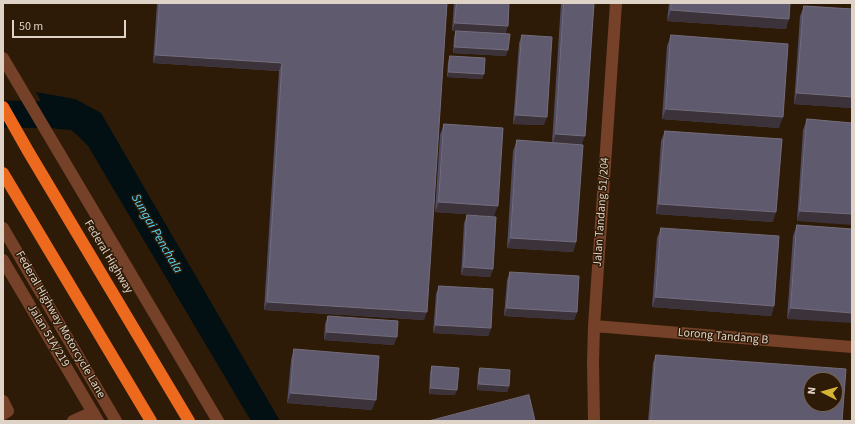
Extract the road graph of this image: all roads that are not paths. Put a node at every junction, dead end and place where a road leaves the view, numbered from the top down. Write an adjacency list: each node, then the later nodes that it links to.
1 (616, 3): 7 (street, Jalan Tandang 51/204)
2 (3, 58): 16 (street)
3 (3, 107): 15 (highway, Federal Highway)
4 (3, 172): 14 (highway)
5 (3, 228): 13 (street, Federal Highway Motorcycle Lane)
6 (3, 260): 11 (street, Jalan 51A/219)
7 (594, 326): 8 (street, Lorong Tandang B); 17 (street, Jalan Tandang 51/204)
8 (852, 347)
9 (3, 401): 10 (street)
10 (3, 414)
11 (96, 416): 12 (street, Jalan 51A/219)
12 (73, 421)
13 (116, 421)
14 (151, 421)
15 (189, 421)
16 (218, 421)
17 (594, 421)

